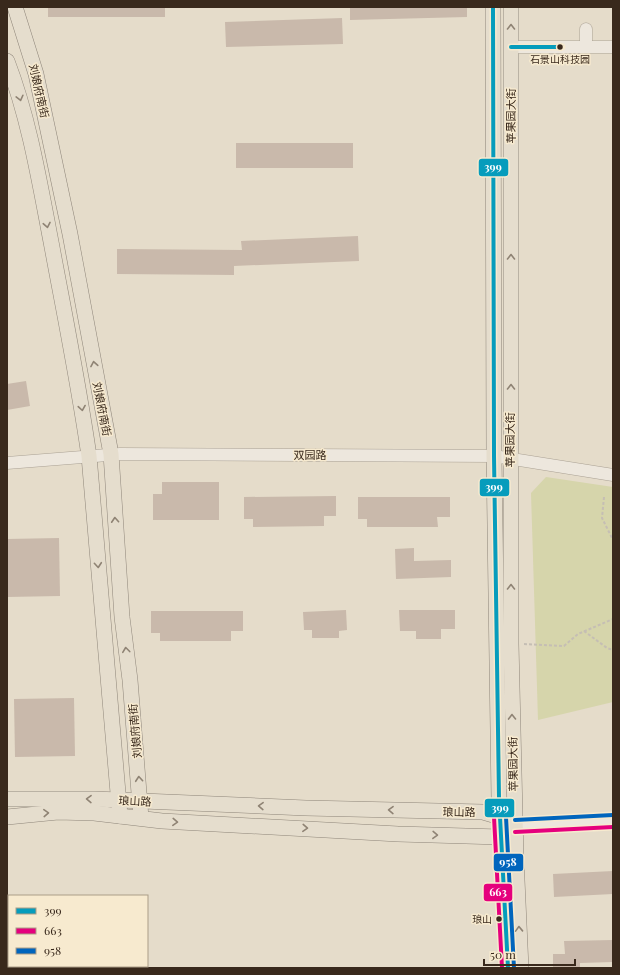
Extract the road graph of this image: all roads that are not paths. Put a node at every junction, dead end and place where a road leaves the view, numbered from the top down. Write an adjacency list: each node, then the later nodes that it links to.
1 (15, 7): 9 (main road, 刘娘府南街, one-way to 1)
2 (493, 7): 11 (main road, 苹果园大街)
3 (511, 7): 7 (main road, 苹果园大街, one-way to 3)
4 (586, 29): 5 (street)
5 (586, 46): 6 (street); 7 (street)
6 (613, 46)
7 (511, 47): 12 (main road, 苹果园大街, one-way to 7)
8 (7, 61): 10 (main road, 刘娘府南街, one-way to 10)
9 (110, 454): 10 (street, 双园路); 11 (street, 双园路); 17 (main road, 刘娘府南街, one-way to 9)
10 (89, 456): 13 (street, 双园路); 16 (main road, 刘娘府南街, one-way to 16)
11 (494, 456): 12 (street, 双园路); 20 (main road, 苹果园大街)
12 (510, 459): 14 (street, 双园路); 23 (main road, 苹果园大街, one-way to 12)
13 (7, 463)
14 (613, 475)
15 (7, 799): 16 (main road, 琅山路, one-way to 15)
16 (120, 800): 17 (main road, 琅山路); 18 (main road, 刘娘府南街)
17 (140, 802): 20 (main road, 琅山路, one-way to 17); 21 (main road, 刘娘府南街)
18 (120, 816): 19 (main road, 琅山路, one-way to 18); 21 (main road, 琅山路)
19 (7, 817)
20 (500, 817): 23 (main road, 琅山路); 24 (main road, 苹果园大街)
21 (141, 818): 24 (main road, 琅山路, one-way to 24)
22 (613, 821): 23 (street)
23 (515, 826): 24 (main road); 26 (main road, 苹果园大街, one-way to 23)
24 (500, 837): 25 (main road, 苹果园大街)
25 (508, 968)
26 (521, 968)

